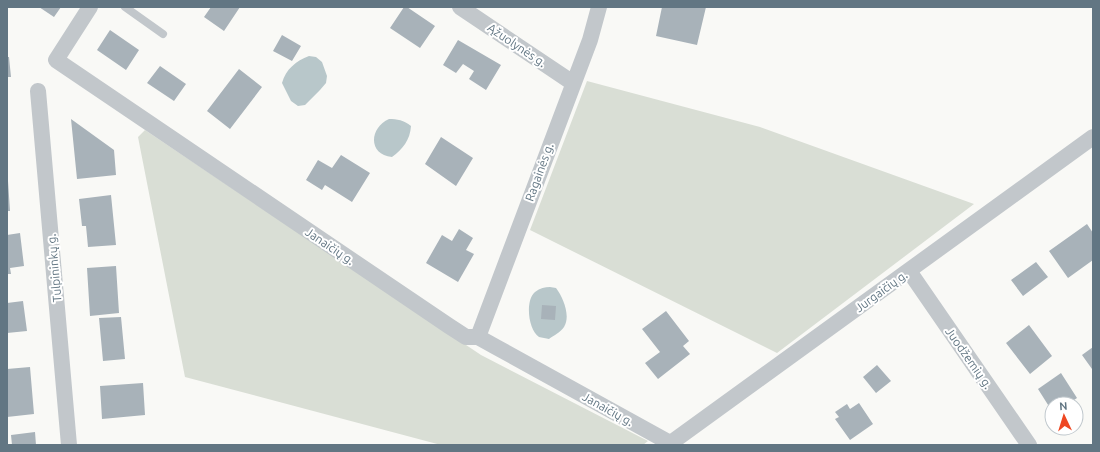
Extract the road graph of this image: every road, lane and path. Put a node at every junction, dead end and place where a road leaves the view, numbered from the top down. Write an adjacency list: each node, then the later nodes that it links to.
1 (90, 7): 10 (street, Janaičių g.)
2 (125, 7): 5 (lane)
3 (460, 7): 6 (street, Ąžuolynės g.)
4 (599, 7): 6 (street, Ragainės g.)
5 (163, 34)
6 (573, 83): 10 (street, Ragainės g.)
7 (38, 91): 12 (street, Tulpininkų g.)
8 (1093, 137): 9 (street, Jurgaičių g.)
9 (909, 271): 11 (street, Jurgaičių g.); 13 (street, Juodžemių g.)
10 (478, 338): 11 (street, Janaičių g.)
11 (669, 444)
12 (69, 445)
13 (1029, 445)

